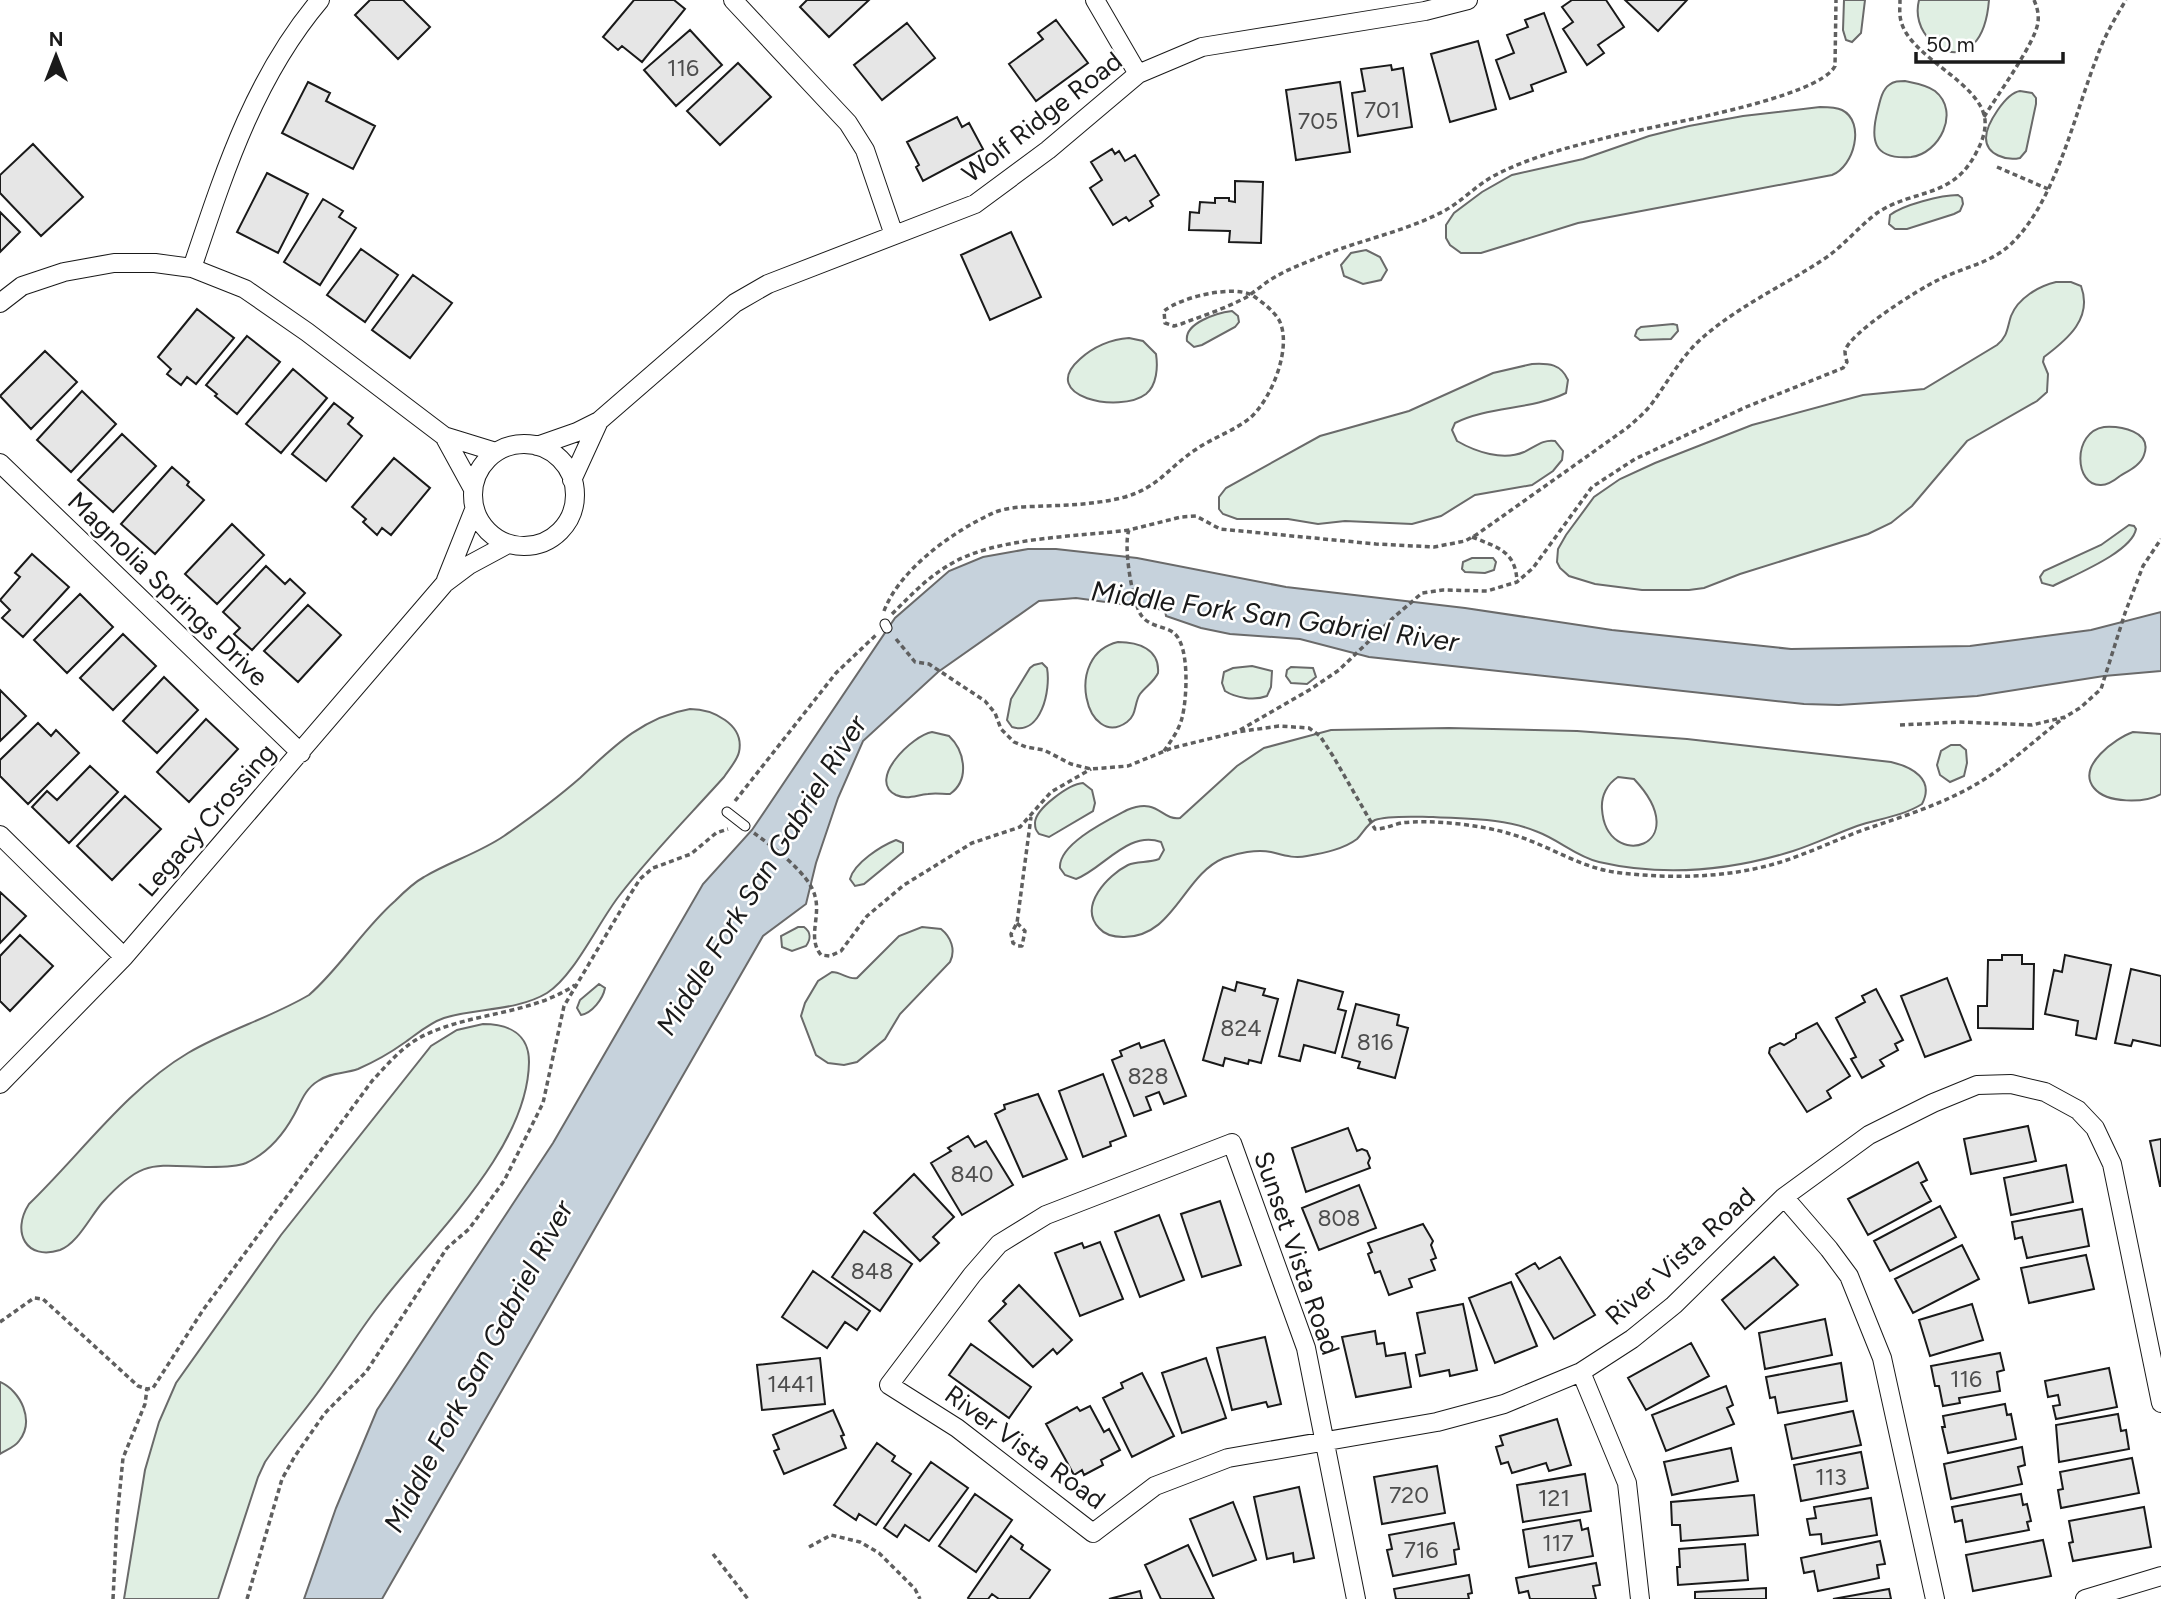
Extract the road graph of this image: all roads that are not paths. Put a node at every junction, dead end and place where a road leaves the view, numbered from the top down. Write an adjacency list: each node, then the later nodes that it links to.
1 (320, 0): 8 (street)
2 (733, 0): 7 (street)
3 (1094, 0): 6 (street)
4 (1468, 0): 5 (street, Wolf Ridge Road)
5 (1423, 5): 6 (street, Wolf Ridge Road)
6 (1138, 74): 7 (street, Wolf Ridge Road)
7 (894, 235): 10 (street, Wolf Ridge Road)
8 (192, 268): 9 (street); 11 (street)
9 (0, 303)
10 (599, 421): 12 (street); 15 (street, Wolf Ridge Road)
11 (444, 436): 13 (street); 16 (street)
12 (537, 446): 13 (street); 15 (street)
13 (496, 452): 16 (street)
14 (0, 463): 20 (street, Magnolia Springs Drive)
15 (572, 480): 18 (street, Legacy Crossing)
16 (473, 489): 17 (street, Legacy Crossing)
17 (474, 510): 18 (street); 19 (street, Legacy Crossing)
18 (508, 544): 19 (street, Legacy Crossing)
19 (445, 583): 20 (street, Legacy Crossing)
20 (300, 753): 24 (street, Legacy Crossing)
21 (727, 812): 22 (lane)
22 (745, 826)
23 (0, 835): 24 (street)
24 (124, 957): 25 (street, Legacy Crossing)
25 (0, 1084)
26 (1784, 1197): 27 (street, River Vista Road); 29 (street, River Vista Road); 34 (street)
27 (1581, 1372): 30 (street, River Vista Road); 33 (street)
28 (889, 1385): 30 (street, River Vista Road); 30 (street, Sunset Vista Road)
29 (2161, 1403)
30 (1324, 1440): 32 (street, Sunset Vista Road)
31 (2161, 1576): 35 (street)
32 (1356, 1599)
33 (1640, 1599)
34 (1935, 1599)
35 (2085, 1599)

